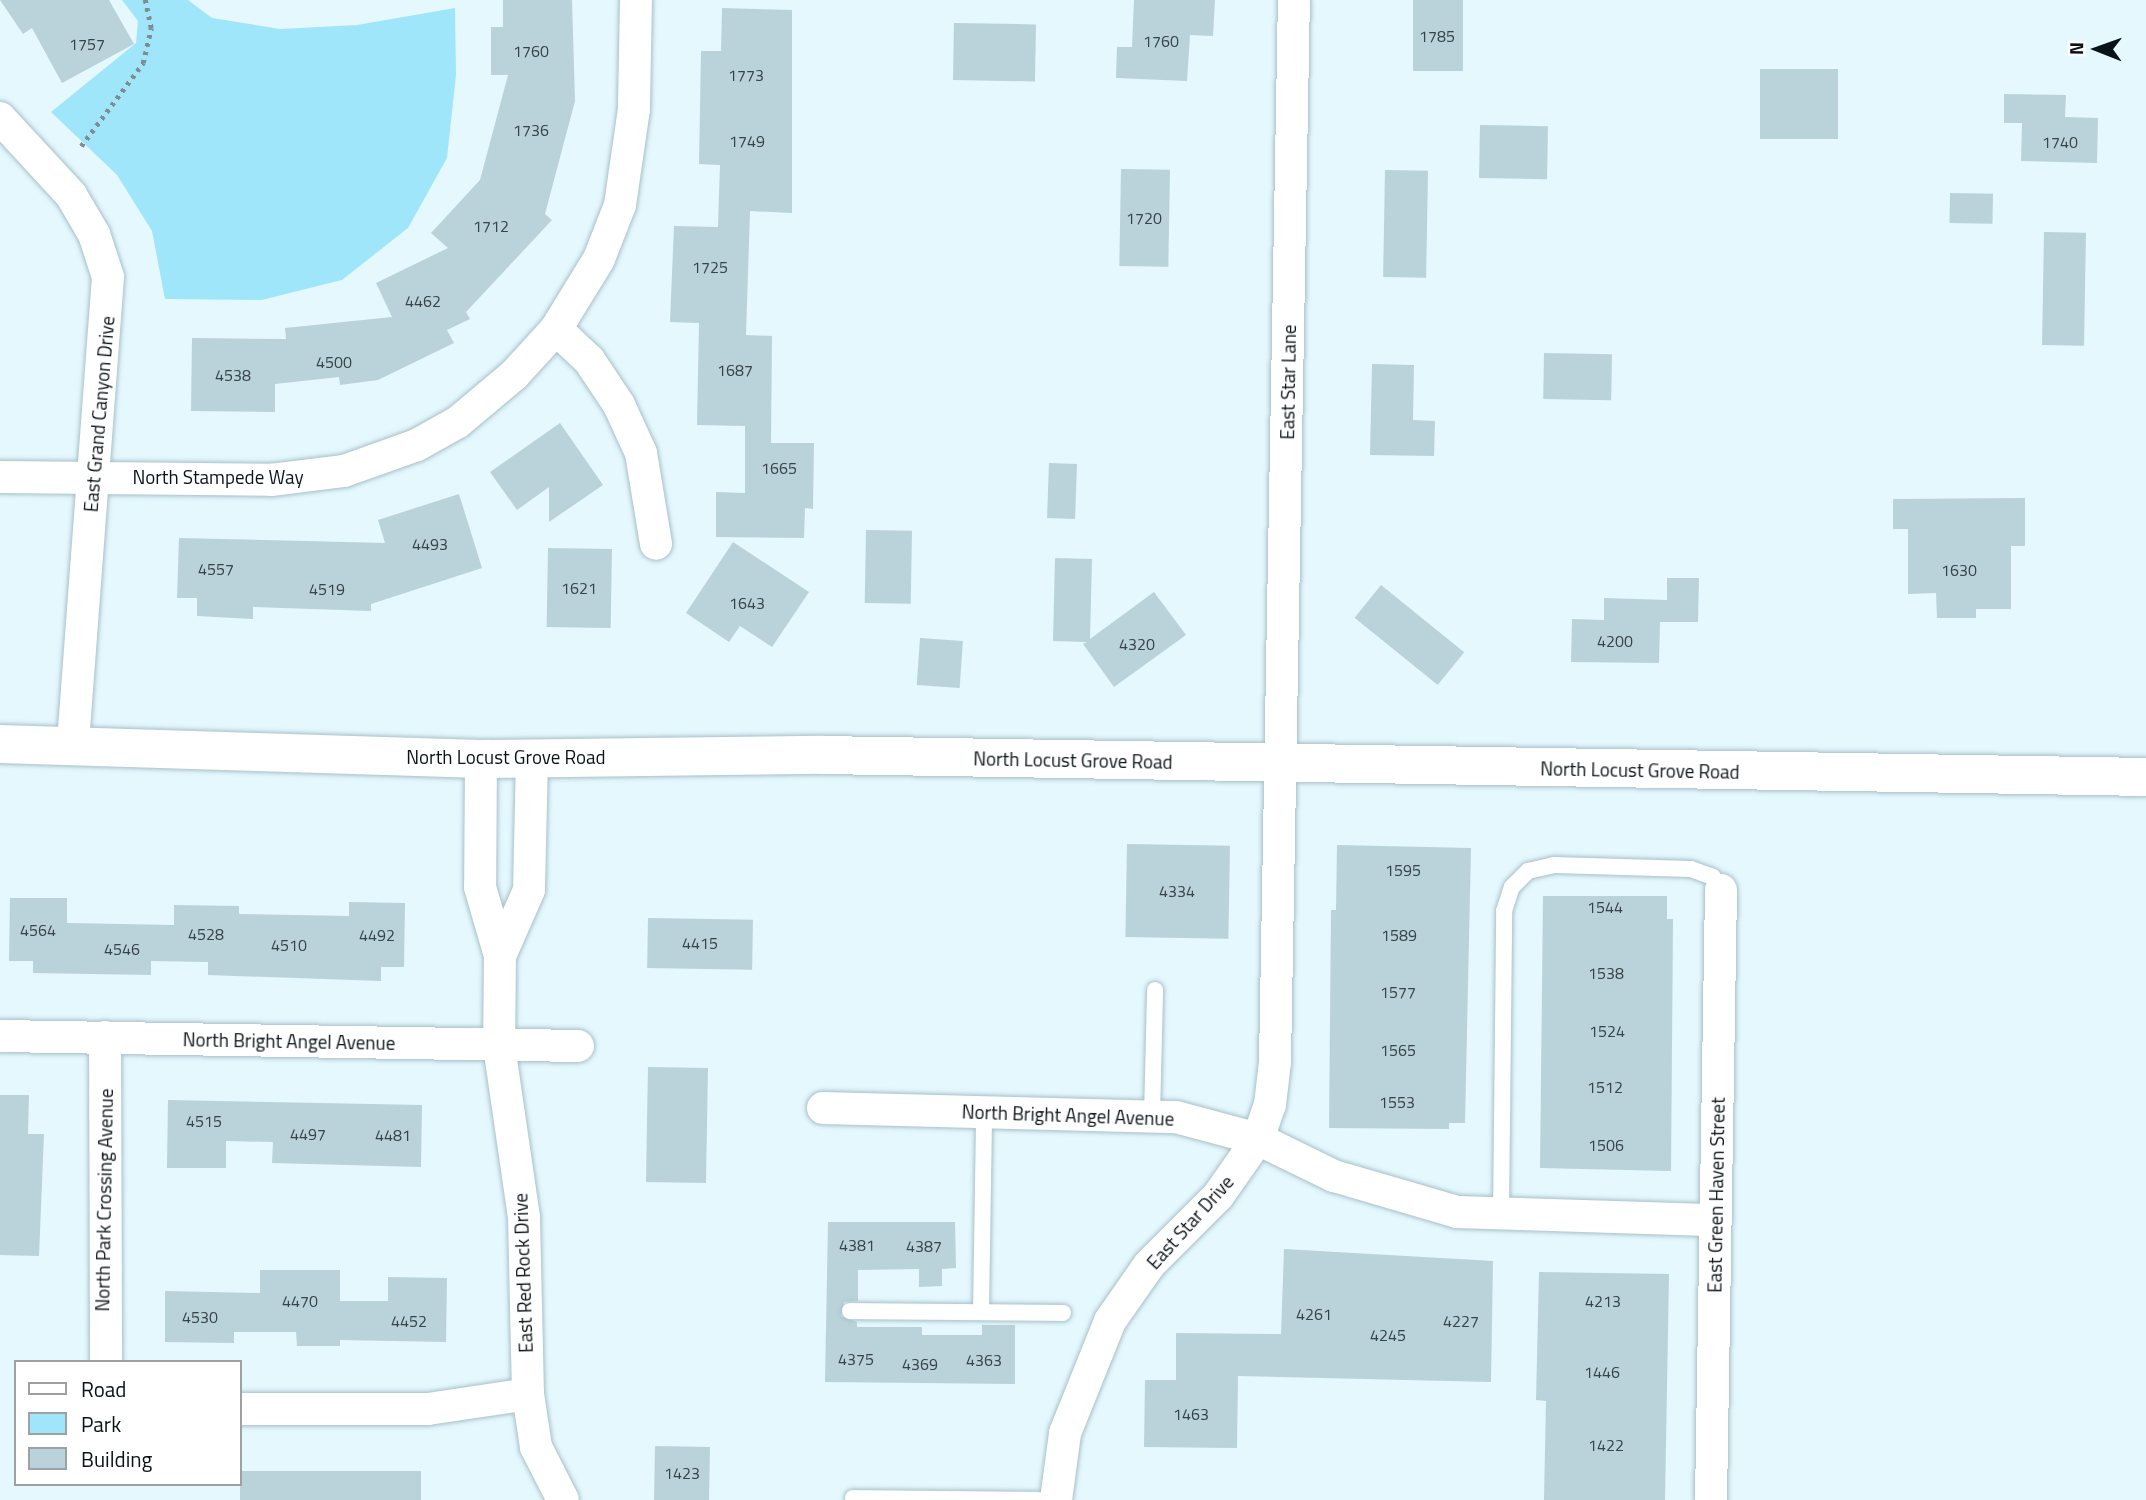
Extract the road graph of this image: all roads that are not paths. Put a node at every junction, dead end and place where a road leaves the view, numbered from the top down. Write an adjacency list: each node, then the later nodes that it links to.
1 (636, 0): 4 (street, North Stampede Way)
2 (1294, 0): 12 (street, East Star Lane)
3 (0, 118): 6 (street, East Grand Canyon Drive)
4 (556, 329): 6 (street, North Stampede Way); 7 (street)
5 (0, 477): 6 (street, North Stampede Way)
6 (94, 477): 9 (street, East Grand Canyon Drive)
7 (656, 544)
8 (0, 744): 9 (main road, North Locust Grove Road)
9 (73, 746): 11 (main road, North Locust Grove Road)
10 (532, 759): 11 (main road, North Locust Grove Road); 12 (main road, North Locust Grove Road); 15 (street, East Red Rock Drive)
11 (481, 760): 15 (street, East Red Rock Drive)
12 (1281, 765): 13 (main road, North Locust Grove Road); 24 (street, East Star Drive)
13 (2146, 777)
14 (1721, 890): 25 (lane); 26 (street, East Green Haven Street)
15 (500, 956): 19 (street, East Red Rock Drive)
16 (1155, 990): 23 (lane)
17 (0, 1036): 18 (street, North Bright Angel Avenue)
18 (105, 1037): 19 (street, North Bright Angel Avenue); 30 (street, North Park Crossing Avenue)
19 (499, 1046): 20 (street, North Bright Angel Avenue); 31 (street, East Red Rock Drive)
20 (578, 1046)
21 (823, 1108): 22 (street, North Bright Angel Avenue)
22 (984, 1111): 23 (street, North Bright Angel Avenue); 28 (lane)
23 (1152, 1116): 24 (street, North Bright Angel Avenue)
24 (1258, 1139): 25 (street, North Bright Angel Avenue); 36 (street, East Star Drive)
25 (1501, 1217): 26 (street, North Bright Angel Avenue)
26 (1716, 1220): 37 (street, East Green Haven Street)
27 (850, 1311): 28 (lane)
28 (981, 1312): 29 (lane)
29 (1063, 1313)
30 (106, 1360)
31 (528, 1394): 32 (street); 34 (street, East Red Rock Drive)
32 (242, 1409)
33 (853, 1498): 35 (lane)
34 (562, 1500)
35 (1038, 1500)
36 (1056, 1500)
37 (1712, 1500)

